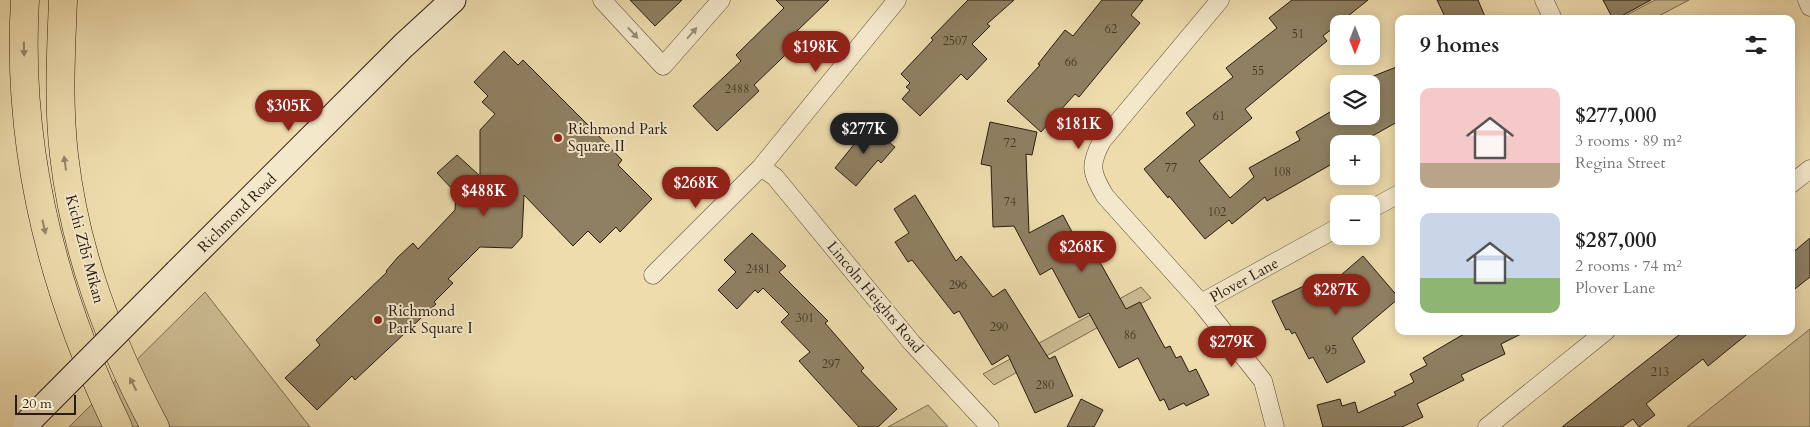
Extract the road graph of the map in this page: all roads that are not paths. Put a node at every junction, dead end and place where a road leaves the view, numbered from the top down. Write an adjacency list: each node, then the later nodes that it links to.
1 (25, 0): 22 (highway, Kichi Zībī Mīkan, one-way to 22)
2 (63, 0): 23 (highway, Kichi Zībī Mīkan, one-way to 2)
3 (453, 0): 21 (main road, Richmond Road, bridge)
4 (602, 0): 5 (street, one-way to 5)
5 (720, 0)
6 (896, 0): 12 (street)
7 (1220, 0): 19 (street)
8 (1544, 0): 11 (street)
9 (1807, 0): 10 (street)
10 (1810, 7)
11 (1552, 15)
12 (761, 167): 18 (street); 24 (street, Lincoln Heights Road)
13 (1810, 169): 14 (street)
14 (1795, 181)
15 (1395, 196): 16 (street)
16 (1380, 204)
17 (1330, 232): 19 (street, Plover Lane)
18 (653, 274)
19 (1201, 303): 25 (street)
20 (1601, 335): 26 (street)
21 (24, 425)
22 (118, 427)
23 (155, 427)
24 (990, 427)
25 (1275, 427)
26 (1487, 427)

